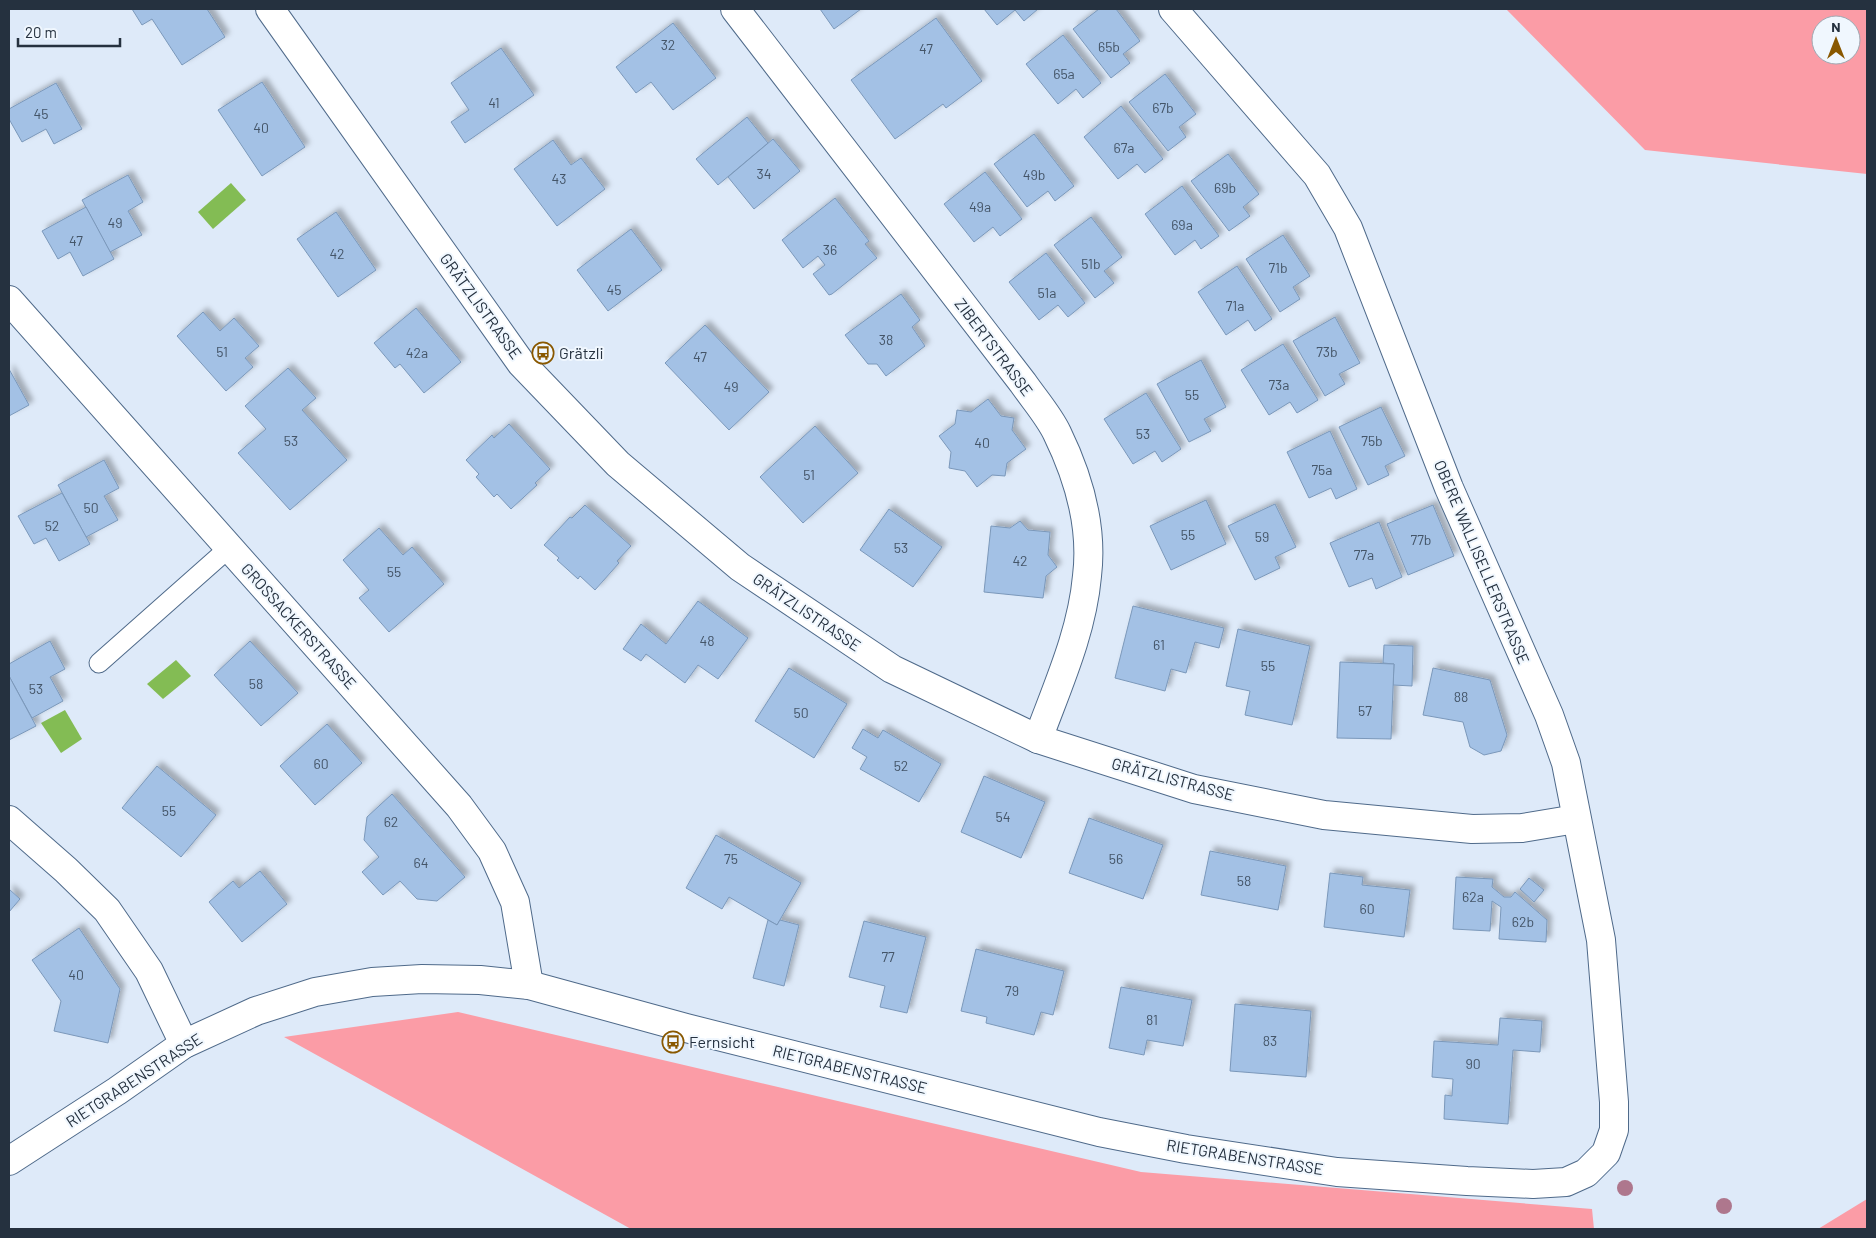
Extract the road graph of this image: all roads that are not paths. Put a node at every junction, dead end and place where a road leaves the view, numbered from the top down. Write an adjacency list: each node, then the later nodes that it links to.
1 (270, 9): 7 (street, GRÄTZLISTRASSE)
2 (735, 9): 7 (street, ZIBERTSTRASSE)
3 (1173, 9): 8 (street, OBERE WALLISELLERSTRASSE)
4 (9, 300): 5 (street, GROSSACKERSTRASSE)
5 (230, 547): 6 (lane); 10 (street, GROSSACKERSTRASSE)
6 (99, 664)
7 (1038, 740): 8 (street, GRÄTZLISTRASSE)
8 (1576, 819): 13 (street, OBERE WALLISELLERSTRASSE)
9 (9, 820): 11 (street)
10 (529, 985): 11 (street, RIETGRABENSTRASSE); 13 (street, RIETGRABENSTRASSE)
11 (184, 1044): 12 (street, RIETGRABENSTRASSE)
12 (9, 1161)
13 (1586, 1173)

